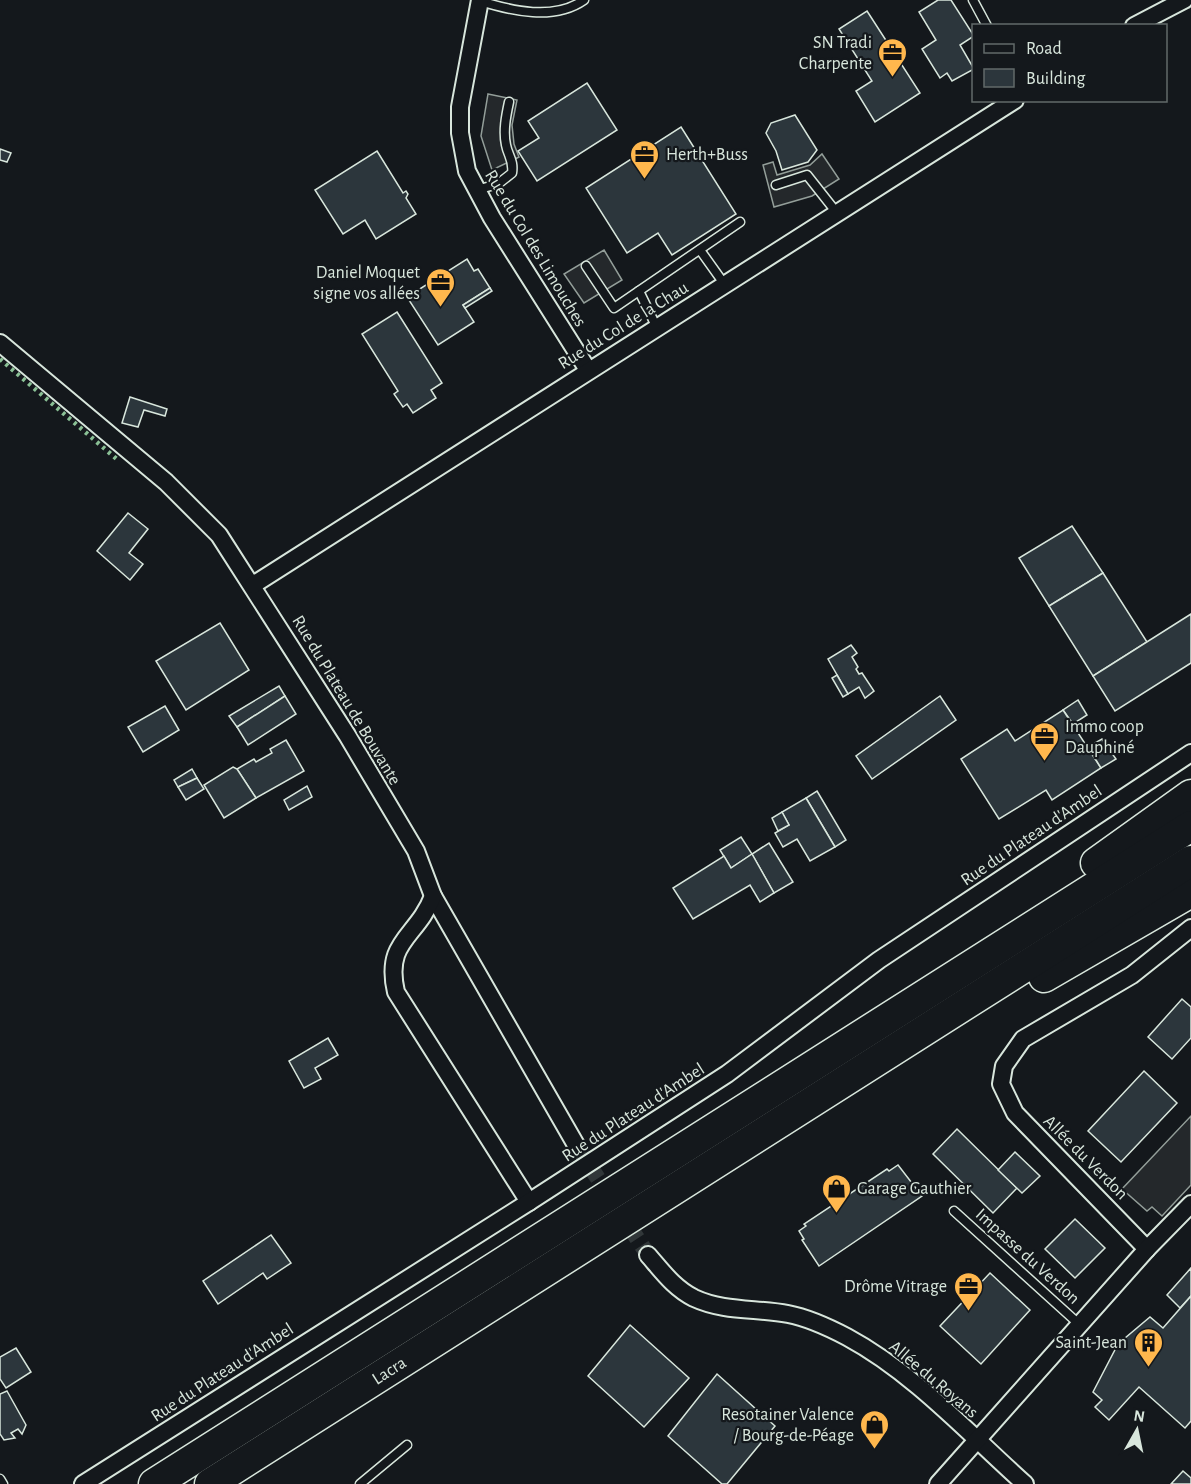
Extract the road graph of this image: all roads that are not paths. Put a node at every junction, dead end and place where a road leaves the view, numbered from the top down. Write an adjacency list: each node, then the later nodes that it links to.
1 (584, 0): 4 (lane)
2 (973, 0): 5 (lane)
3 (1184, 0): 6 (street)
4 (480, 1): 10 (street, Rue du Col des Limouches)
5 (986, 24)
6 (1138, 24)
7 (509, 102): 10 (lane)
8 (1012, 102): 11 (street, Rue du Col de la Chau)
9 (776, 185): 11 (lane)
10 (476, 190): 19 (street, Rue du Col des Limouches)
11 (837, 213): 15 (street, Rue du Col de la Chau)
12 (740, 222): 13 (lane)
13 (699, 250): 15 (lane); 16 (lane)
14 (586, 266): 16 (lane)
15 (725, 285): 17 (street, Rue du Col de la Chau)
16 (639, 291): 17 (lane)
17 (657, 328): 19 (street, Rue du Col de la Chau)
18 (0, 343): 20 (street, Rue du Plateau de Bouvante)
19 (588, 370): 20 (street, Rue du Col de la Chau)
20 (253, 585): 26 (street, Rue du Plateau de Bouvante)
21 (1191, 753): 30 (street, Rue du Plateau d'Ambel)
22 (1191, 795): 28 (highway)
23 (1191, 826): 28 (highway)
24 (1191, 861): 35 (highway)
25 (1191, 892): 35 (highway)
26 (433, 896): 29 (street, Rue du Plateau de Bouvante); 30 (street)
27 (1191, 928): 33 (street, Allée du Verdon)
28 (737, 1116): 42 (highway)
29 (576, 1145)
30 (529, 1202): 41 (street, Rue du Plateau d'Ambel)
31 (1191, 1204): 33 (street)
32 (954, 1211): 36 (lane, Impasse du Verdon)
33 (1147, 1249): 36 (street)
34 (648, 1255): 37 (street, Allée du Royans)
35 (566, 1258): 43 (highway, Lacra)
36 (1080, 1325): 37 (street)
37 (978, 1442): 45 (street); 46 (street, Allée du Royans)
38 (407, 1445): 44 (lane)
39 (0, 1479): 40 (lane)
40 (3, 1484)
41 (83, 1484)
42 (154, 1484)
43 (210, 1484)
44 (360, 1484)
45 (938, 1484)
46 (1025, 1484)

